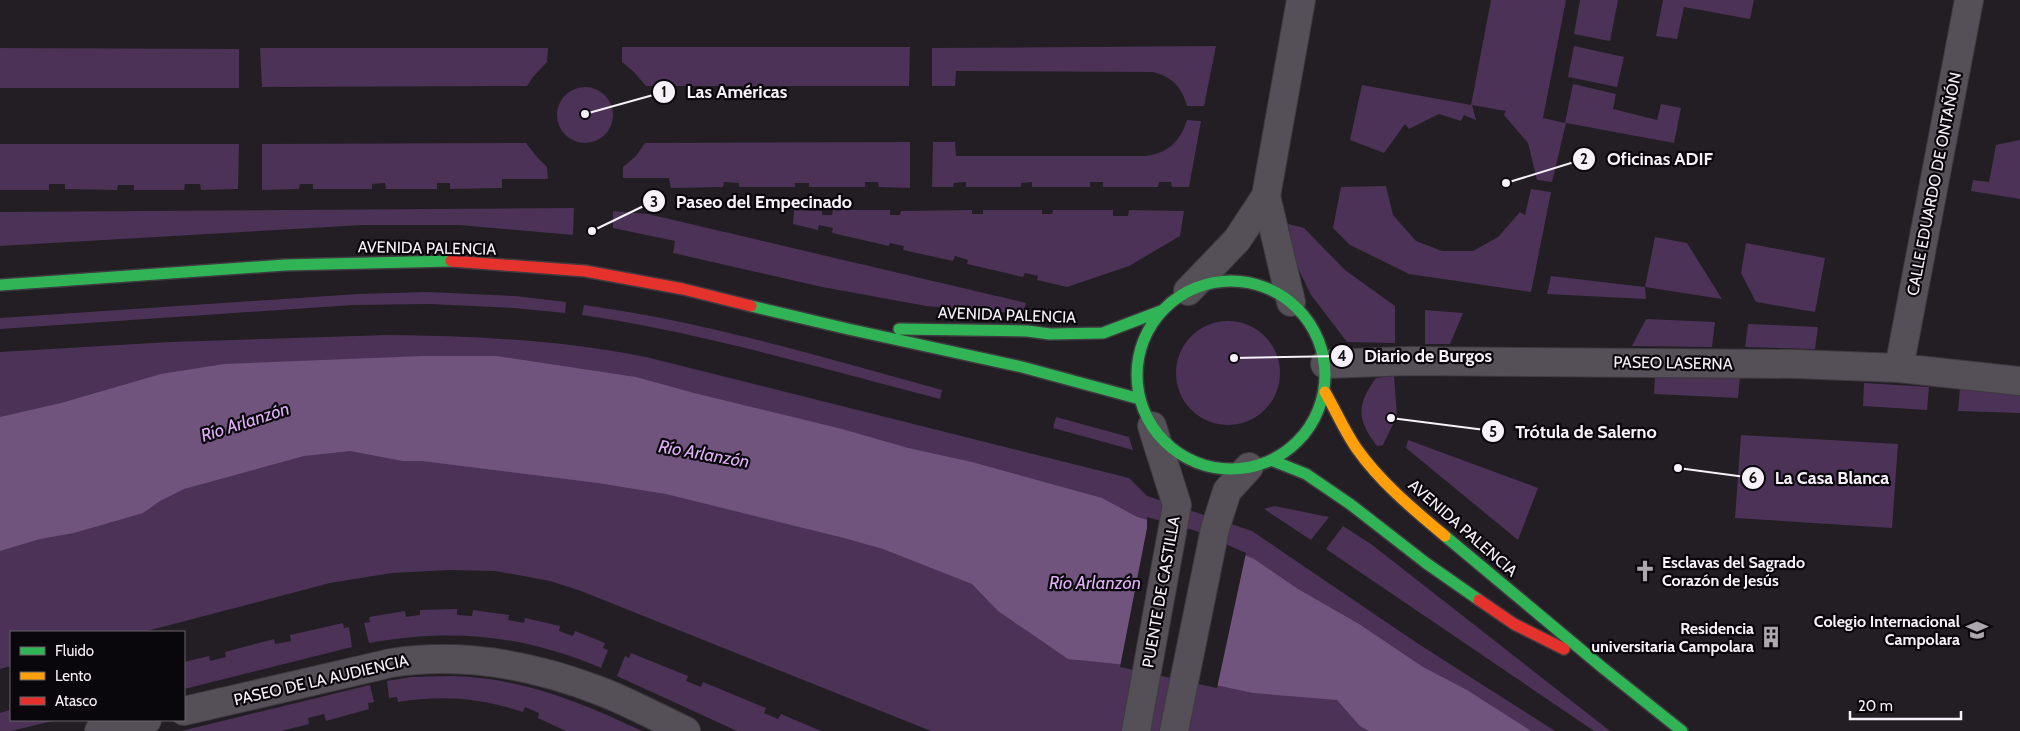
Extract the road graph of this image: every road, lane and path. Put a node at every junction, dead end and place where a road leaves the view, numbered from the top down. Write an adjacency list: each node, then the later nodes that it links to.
1 (1301, 0): 3 (street)
2 (1969, 0): 10 (street, CALLE EDUARDO DE ONTAÑÓN)
3 (1266, 196): 5 (street); 6 (street)
4 (0, 285): 8 (highway, AVENIDA PALENCIA)
5 (1188, 290): 6 (highway); 7 (highway)
6 (1291, 302): 9 (highway)
7 (1161, 311): 8 (highway, AVENIDA PALENCIA); 13 (highway)
8 (848, 329): 13 (highway, AVENIDA PALENCIA)
9 (1325, 364): 10 (street, PASEO LASERNA); 12 (highway)
10 (1899, 368): 11 (street, PASEO LASERNA)
11 (2020, 381)
12 (1325, 392): 15 (highway); 16 (highway, AVENIDA PALENCIA)
13 (1140, 399): 14 (highway)
14 (1152, 426): 15 (highway); 21 (street, PUENTE DE CASTILLA)
15 (1260, 464): 16 (highway, AVENIDA PALENCIA); 22 (street)
16 (1603, 668): 23 (highway, AVENIDA PALENCIA)
17 (185, 711): 20 (street, PASEO DE LA AUDIENCIA)
18 (143, 721): 19 (street)
19 (99, 731)
20 (686, 731)
21 (1136, 731)
22 (1174, 731)
23 (1682, 731)

